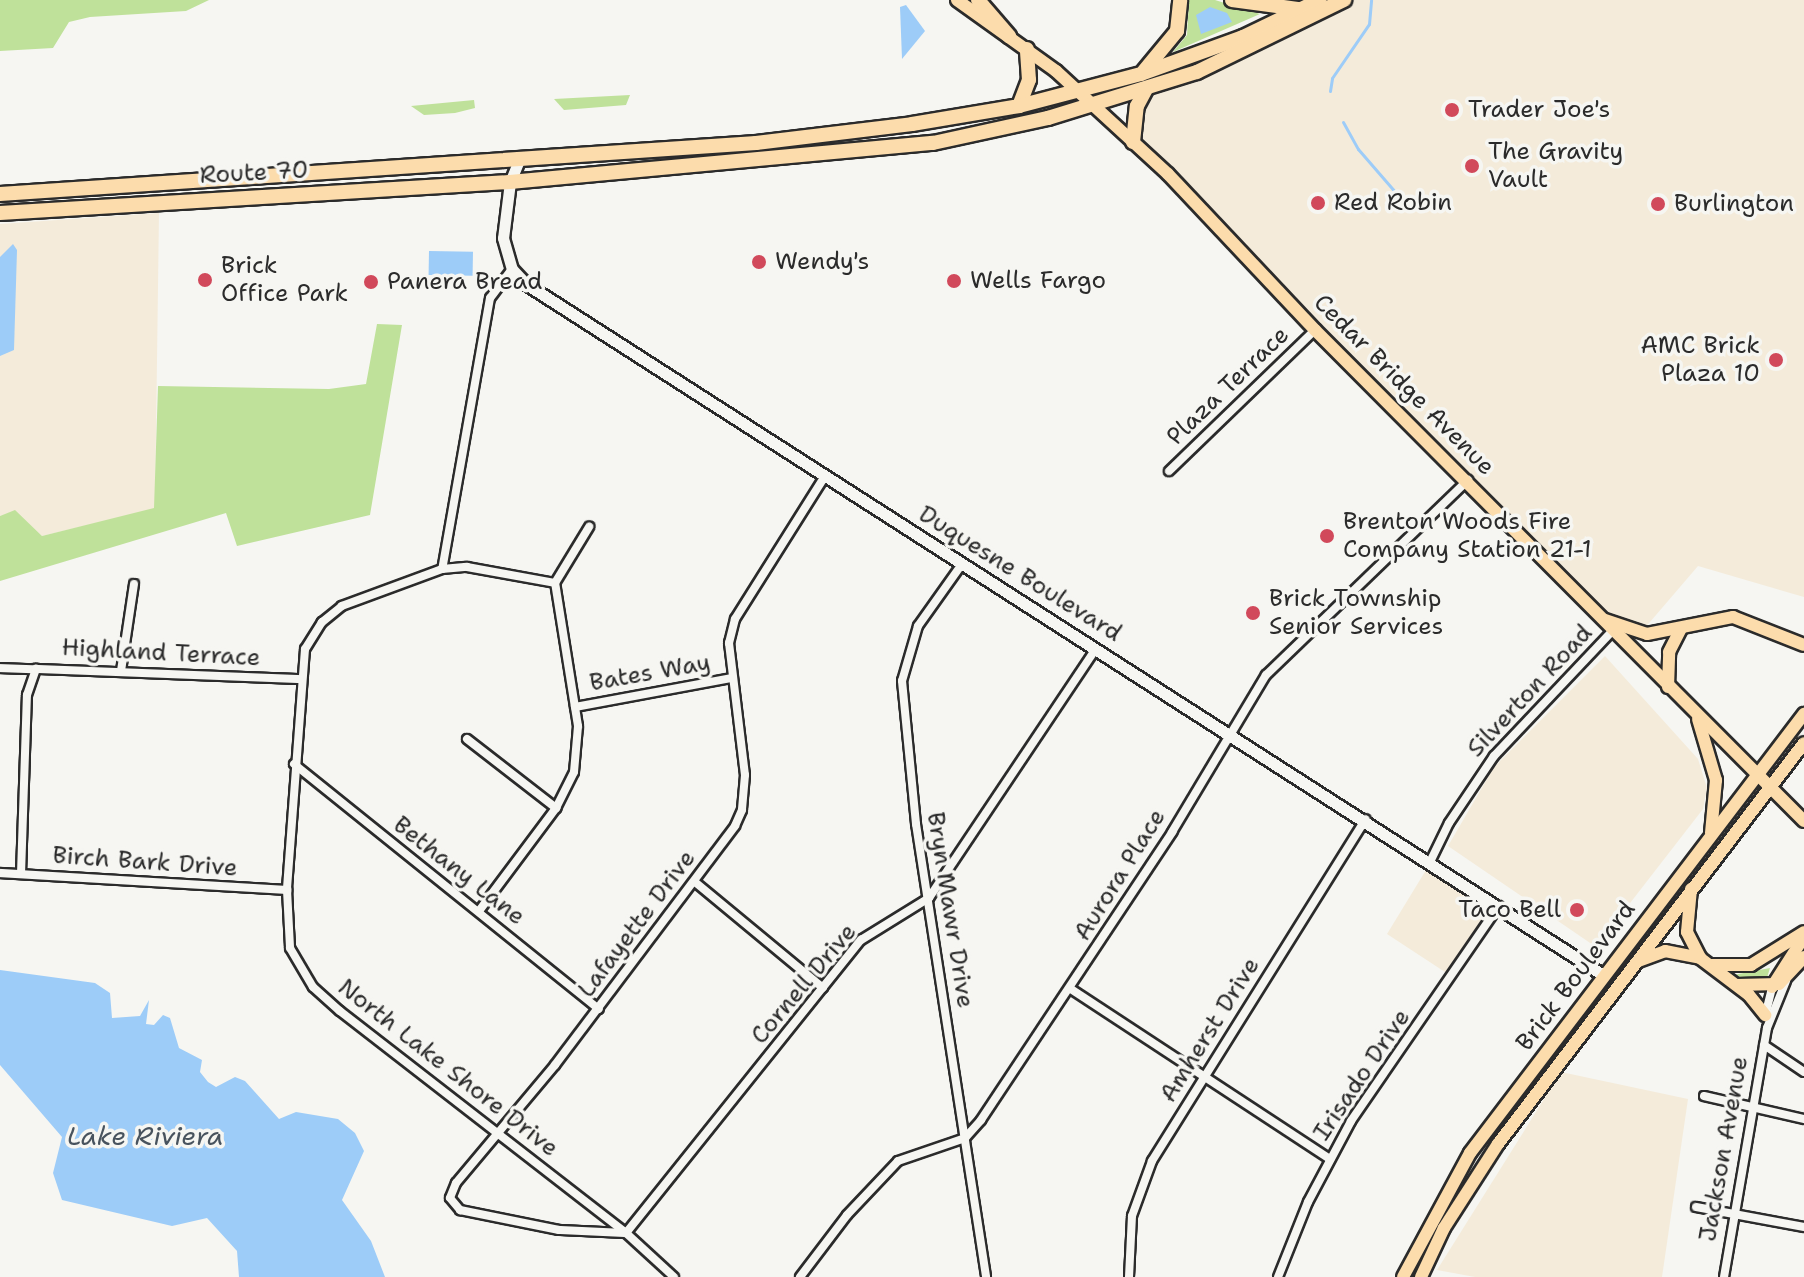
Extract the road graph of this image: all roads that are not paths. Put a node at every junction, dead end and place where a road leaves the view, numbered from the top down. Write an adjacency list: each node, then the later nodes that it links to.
1 (957, 0): 8 (main road, Cedar Bridge Avenue)
2 (978, 0): 8 (highway)
3 (1180, 0): 10 (highway)
4 (1232, 0): 7 (highway)
5 (1320, 0): 7 (highway, Route 70)
6 (1344, 0): 11 (highway, Route 70)
7 (1303, 9): 10 (highway, Route 70)
8 (1009, 36): 9 (main road, Cedar Bridge Avenue)
9 (1027, 49): 12 (main road, Cedar Bridge Avenue); 14 (highway)
10 (1141, 74): 12 (highway, Route 70)
11 (1146, 89): 13 (highway, Route 70); 15 (highway)
12 (1077, 91): 13 (main road, Cedar Bridge Avenue); 14 (highway, Route 70)
13 (1093, 105): 15 (main road, Cedar Bridge Avenue); 17 (highway, Route 70)
14 (1019, 106): 16 (highway, Route 70)
15 (1133, 142): 21 (main road, Cedar Bridge Avenue)
16 (519, 160): 17 (street); 18 (highway, Route 70)
17 (510, 182): 19 (highway, Route 70); 20 (street)
18 (0, 194)
19 (0, 213)
20 (512, 269): 23 (street, Duquesne Boulevard); 27 (street)
21 (1315, 330): 22 (street, Plaza Terrace); 24 (main road, Cedar Bridge Avenue)
22 (1169, 471)
23 (825, 476): 26 (street, Duquesne Boulevard); 38 (street, Lafayette Drive)
24 (1468, 480): 30 (main road, Cedar Bridge Avenue); 44 (street, Aurora Place)
25 (589, 527): 28 (street)
26 (962, 564): 34 (street, Duquesne Boulevard); 60 (street, Bryn Mawr Drive)
27 (442, 569): 28 (street); 39 (street, North Lake Shore Drive)
28 (555, 583): 41 (street)
29 (134, 584): 37 (street)
30 (1602, 619): 31 (main road); 32 (main road, Cedar Bridge Avenue)
31 (1681, 628): 33 (main road); 40 (main road)
32 (1613, 630): 40 (main road, Cedar Bridge Avenue); 54 (street, Silverton Road)
33 (1803, 646)
34 (1096, 649): 44 (street, Duquesne Boulevard); 60 (street, Cornell Drive)
35 (0, 668): 36 (street)
36 (36, 669): 37 (street, Highland Terrace); 56 (street, Highland Terrace)
37 (121, 671): 39 (street, Highland Terrace)
38 (732, 678): 41 (street, Bates Way); 57 (street, Lafayette Drive)
39 (300, 679): 47 (street, North Lake Shore Drive)
40 (1668, 687): 43 (main road, Cedar Bridge Avenue)
41 (575, 707): 50 (street)
42 (1804, 714): 48 (main road, Brick Boulevard)
43 (1697, 716): 48 (main road, Cedar Bridge Avenue); 53 (main road)
44 (1229, 732): 51 (street, Duquesne Boulevard); 72 (street, Aurora Place)
45 (467, 739): 50 (street)
46 (1804, 743): 49 (main road, Brick Boulevard)
47 (294, 764): 59 (street, North Lake Shore Drive); 62 (street, Bethany Lane)
48 (1757, 774): 49 (main road, Cedar Bridge Avenue); 53 (main road, Brick Boulevard)
49 (1770, 787): 52 (main road, Cedar Bridge Avenue); 58 (main road, Brick Boulevard)
50 (556, 808): 62 (street)
51 (1366, 819): 54 (street, Duquesne Boulevard); 77 (street, Amherst Drive)
52 (1804, 821)
53 (1711, 834): 67 (main road, Brick Boulevard)
54 (1430, 862): 61 (street, Duquesne Boulevard)
55 (0, 873): 56 (street, Birch Bark Drive)
56 (21, 874): 59 (street, Birch Bark Drive)
57 (695, 882): 71 (street); 73 (street, Lafayette Drive)
58 (1692, 888): 65 (main road); 66 (main road, Brick Boulevard)
59 (287, 890): 81 (street, North Lake Shore Drive)
60 (929, 898): 71 (street, Cornell Drive); 82 (street, Bryn Mawr Drive)
61 (1499, 906): 67 (street, Duquesne Boulevard); 83 (street, Irisado Drive)
62 (479, 911): 73 (street, Bethany Lane)
63 (1804, 934): 65 (main road); 70 (main road, Jackson Avenue)
64 (1804, 957): 68 (main road, Jackson Avenue)
65 (1706, 962): 66 (main road); 69 (main road)
66 (1635, 963): 94 (main road, Brick Boulevard)
67 (1603, 975): 93 (main road, Brick Boulevard)
68 (1787, 980): 70 (main road); 74 (street, Jackson Avenue)
69 (1734, 985): 70 (main road); 74 (main road)
70 (1772, 987): 74 (street, Jackson Avenue)
71 (823, 988): 87 (street, Cornell Drive)
72 (1071, 989): 77 (street); 82 (street, Aurora Place)
73 (599, 1009): 81 (street, Lafayette Drive)
74 (1766, 1022): 75 (street, Jackson Avenue)
75 (1764, 1045): 76 (street); 79 (street, Jackson Avenue)
76 (1804, 1072)
77 (1206, 1076): 83 (street); 91 (street, Amherst Drive)
78 (1704, 1096): 79 (street)
79 (1755, 1108): 80 (street); 85 (street, Jackson Avenue)
80 (1804, 1119)
81 (498, 1133): 87 (street, North Lake Shore Drive); 87 (street, Lafayette Drive)
82 (965, 1138): 89 (street); 90 (street, Bryn Mawr Drive)
83 (1330, 1159): 92 (street, Irisado Drive)
84 (1696, 1207): 85 (street)
85 (1735, 1214): 86 (street); 95 (street, Jackson Avenue)
86 (1804, 1227)
87 (626, 1233): 88 (street, North Lake Shore Drive)
88 (674, 1277)
89 (800, 1277)
90 (986, 1277)
91 (1129, 1277)
92 (1278, 1277)
93 (1403, 1277)
94 (1421, 1277)
95 (1724, 1277)

